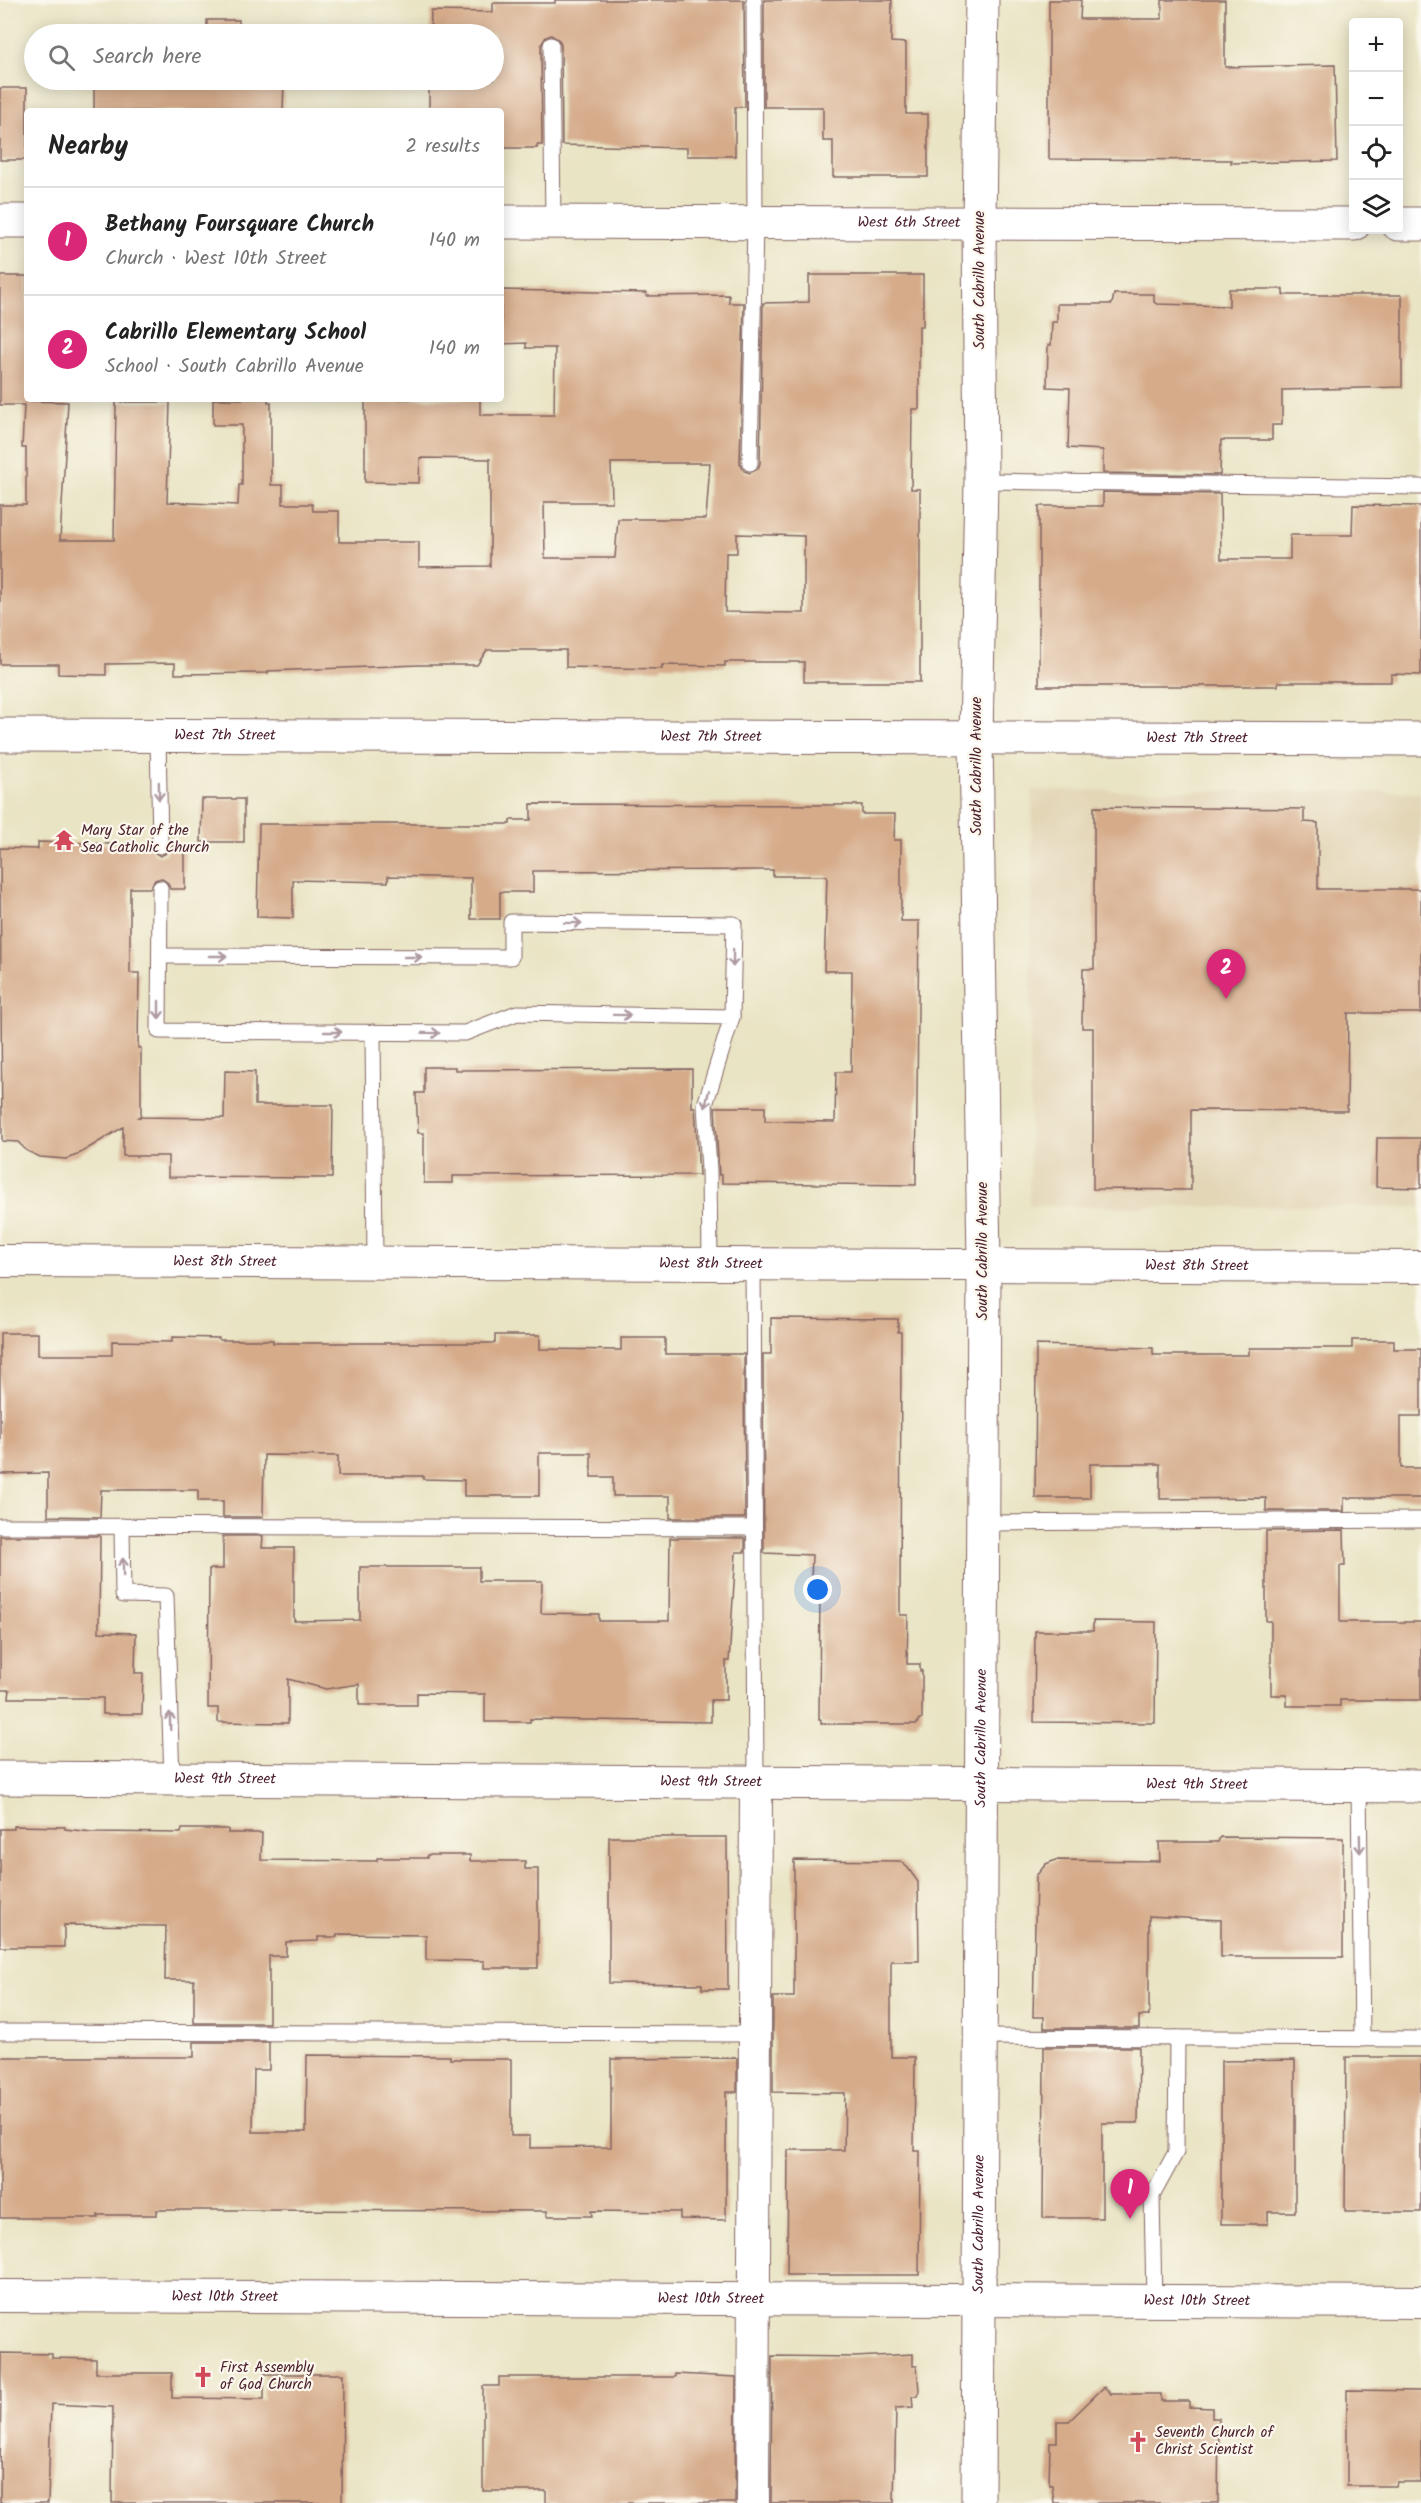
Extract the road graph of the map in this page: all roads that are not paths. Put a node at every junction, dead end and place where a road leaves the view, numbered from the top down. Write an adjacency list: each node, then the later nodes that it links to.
1 (754, 0): 8 (lane)
2 (982, 0): 9 (street, South Cabrillo Avenue)
3 (550, 45): 7 (lane)
4 (0, 221): 5 (street)
5 (24, 221)
6 (504, 222): 7 (street, West 6th Street)
7 (554, 222): 8 (street, West 6th Street)
8 (755, 223): 9 (street, West 6th Street); 13 (lane)
9 (979, 224): 10 (street, West 6th Street); 14 (street, South Cabrillo Avenue)
10 (1349, 224)
11 (1403, 224): 12 (street)
12 (1421, 224)
13 (750, 463)
14 (981, 482): 15 (lane); 18 (street, South Cabrillo Avenue)
15 (1421, 487)
16 (0, 735): 17 (street, West 7th Street)
17 (158, 736): 18 (street, West 7th Street); 20 (lane, one-way to 20)
18 (976, 738): 19 (street, West 7th Street); 29 (street, South Cabrillo Avenue)
19 (1421, 739)
20 (160, 846)
21 (160, 888): 22 (lane)
22 (160, 956): 23 (lane, one-way to 23); 24 (lane, one-way to 24)
23 (732, 1017): 24 (lane, one-way to 23); 27 (lane, one-way to 27)
24 (373, 1032): 26 (lane)
25 (0, 1261): 26 (street, West 8th Street)
26 (375, 1262): 27 (street, West 8th Street)
27 (710, 1263): 28 (street, West 8th Street)
28 (753, 1263): 29 (street, West 8th Street); 35 (lane)
29 (984, 1264): 30 (street, West 8th Street); 32 (street, South Cabrillo Avenue)
30 (1421, 1267)
31 (1421, 1520): 32 (lane)
32 (983, 1523): 39 (street, South Cabrillo Avenue)
33 (0, 1526): 34 (lane)
34 (122, 1526): 35 (lane); 37 (lane, one-way to 34)
35 (754, 1528): 38 (lane)
36 (0, 1778): 37 (street, West 9th Street)
37 (171, 1779): 38 (street, West 9th Street)
38 (756, 1783): 39 (street, West 9th Street); 43 (street)
39 (982, 1784): 40 (street, West 9th Street); 44 (street, South Cabrillo Avenue)
40 (1359, 1785): 41 (street, West 9th Street); 46 (lane, one-way to 46)
41 (1421, 1786)
42 (0, 2032): 43 (lane)
43 (755, 2034): 49 (street)
44 (980, 2037): 45 (lane); 50 (street, South Cabrillo Avenue)
45 (1177, 2038): 46 (lane); 51 (lane)
46 (1362, 2039): 47 (lane)
47 (1421, 2039)
48 (0, 2295): 49 (street, West 10th Street)
49 (754, 2299): 50 (street, West 10th Street); 53 (street)
50 (978, 2300): 51 (street, West 10th Street); 54 (street, South Cabrillo Avenue)
51 (1154, 2301): 52 (street, West 10th Street)
52 (1421, 2302)
53 (753, 2503)
54 (978, 2503)

